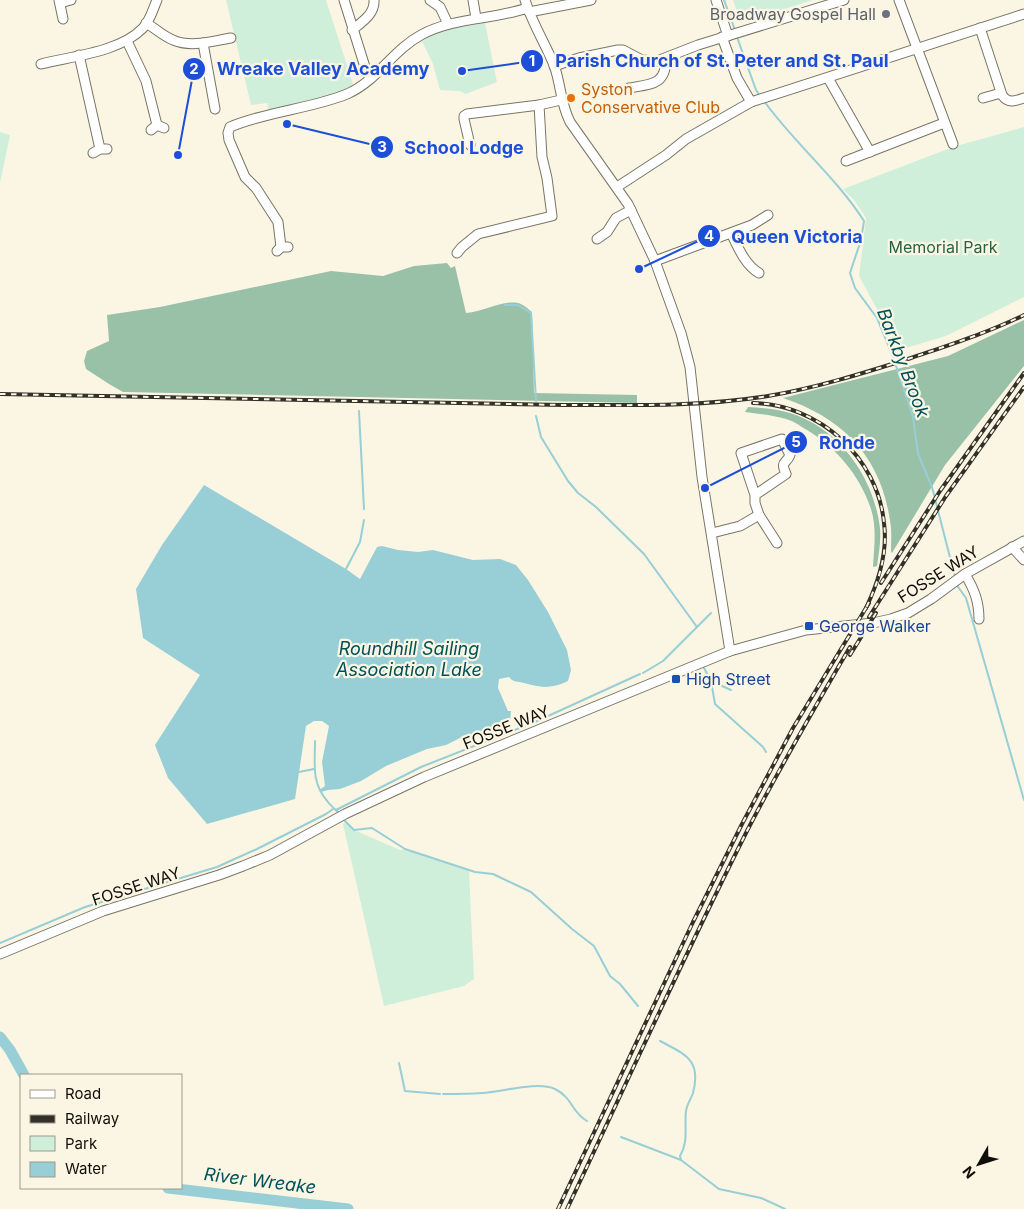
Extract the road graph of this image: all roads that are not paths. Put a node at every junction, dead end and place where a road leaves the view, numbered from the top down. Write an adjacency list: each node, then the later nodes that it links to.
1 (71, 0): 11 (street)
2 (157, 0): 16 (street)
3 (344, 0): 19 (street)
4 (374, 0): 19 (street)
5 (430, 0): 17 (street)
6 (473, 0): 14 (street)
7 (591, 0): 12 (street)
8 (716, 0): 20 (street)
9 (844, 0): 20 (street)
10 (898, 0): 24 (street)
11 (59, 2): 15 (street)
12 (527, 7): 14 (street); 28 (street)
13 (1024, 14): 18 (street)
14 (476, 18): 17 (street)
15 (63, 19)
16 (146, 23): 22 (street); 23 (street)
17 (448, 24): 29 (street)
18 (980, 28): 24 (street); 32 (street)
19 (352, 30): 29 (street)
20 (727, 36): 26 (street); 36 (street)
21 (232, 38): 23 (street)
22 (127, 41): 25 (street); 42 (street)
23 (203, 43): 39 (street)
24 (916, 50): 30 (street); 41 (street)
25 (79, 55): 27 (street); 45 (street)
26 (661, 59): 28 (street); 31 (street)
27 (41, 64)
28 (554, 66): 35 (street)
29 (372, 78): 40 (street)
30 (828, 78): 36 (street); 46 (street)
31 (635, 85)
32 (1001, 93): 33 (street); 34 (street)
33 (983, 98)
34 (1024, 98)
35 (561, 100): 38 (street); 48 (street)
36 (751, 102): 48 (street)
37 (264, 105): 40 (street)
38 (539, 105): 44 (street); 54 (street)
39 (216, 112)
40 (266, 115): 53 (street)
41 (944, 123): 43 (street); 46 (street)
42 (157, 128)
43 (953, 144)
44 (470, 145)
45 (100, 151)
46 (870, 152): 47 (street)
47 (846, 161)
48 (618, 187): 49 (street)
49 (631, 210): 52 (street); 55 (street)
50 (768, 215): 51 (street)
51 (732, 233): 55 (street); 56 (street)
52 (597, 239)
53 (282, 248)
54 (457, 253)
55 (655, 261): 59 (street)
56 (759, 273)
57 (755, 495): 57 (street); 58 (street)
58 (759, 515): 59 (street); 61 (street)
59 (712, 533): 66 (street)
60 (1024, 541): 62 (street, FOSSE WAY)
61 (777, 544)
62 (1012, 546): 63 (street); 64 (street, FOSSE WAY)
63 (1024, 560)
64 (959, 578): 65 (street); 66 (street, FOSSE WAY)
65 (979, 619)
66 (730, 651): 67 (street, FOSSE WAY)
67 (0, 954)

